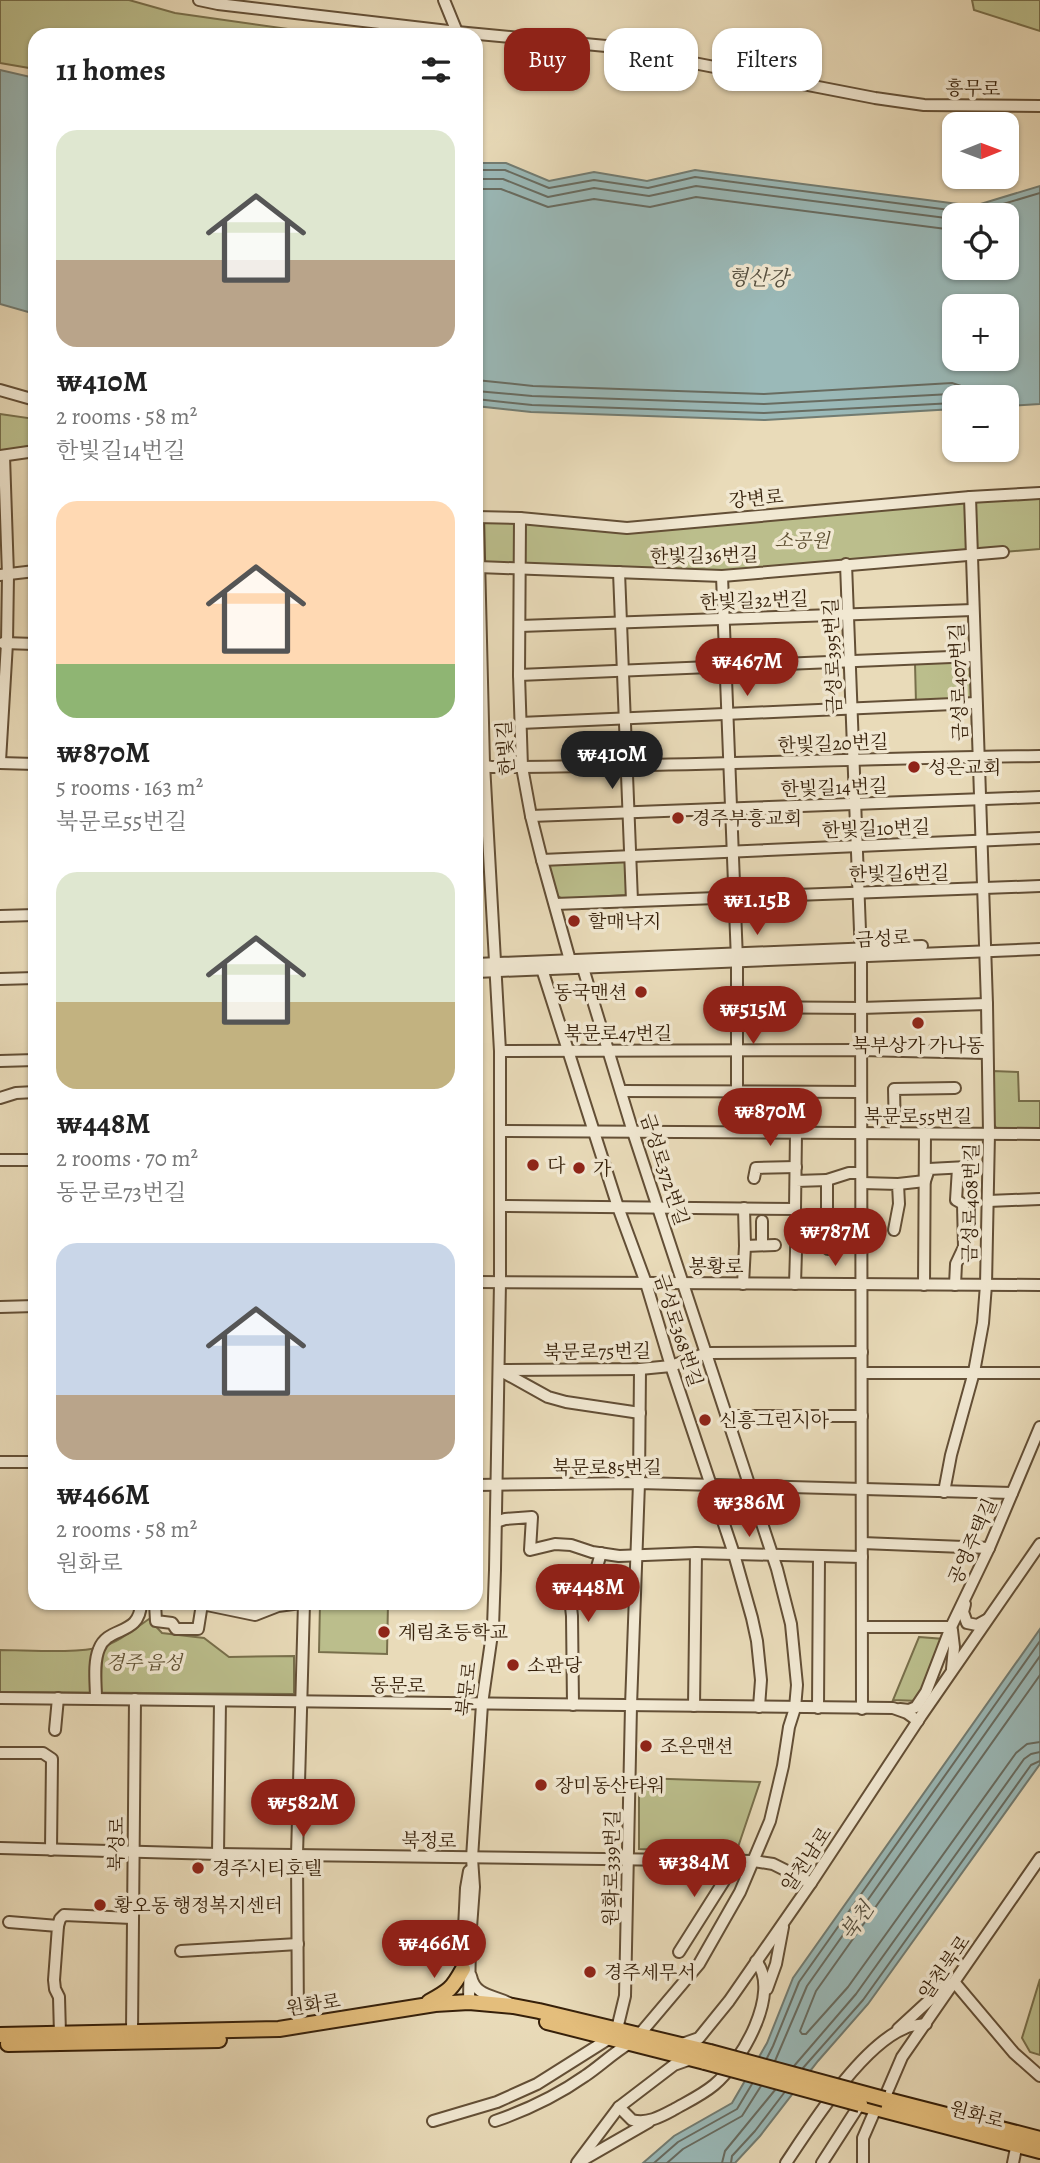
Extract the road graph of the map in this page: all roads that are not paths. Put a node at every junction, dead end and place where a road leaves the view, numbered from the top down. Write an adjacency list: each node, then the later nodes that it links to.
1 (199, 0): 3 (street, 흥무로)
2 (444, 0): 5 (street)
3 (256, 4): 4 (street, 흥무로)
4 (428, 28)
5 (455, 28)
6 (483, 34): 7 (street, 흥무로)
7 (1040, 106)
8 (0, 390): 10 (street)
9 (0, 398): 11 (street)
10 (28, 398)
11 (28, 405)
12 (28, 452): 13 (street)
13 (2, 456): 25 (street)
14 (1040, 493): 15 (street, 강변로)
15 (970, 497): 17 (street, 강변로); 19 (street, 금성로407번길)
16 (483, 517): 17 (street, 강변로)
17 (520, 518): 22 (street, 한빛길)
18 (1003, 552): 19 (street, 한빛길36번길)
19 (971, 554): 20 (street, 한빛길36번길); 27 (street, 금성로407번길)
20 (846, 565): 26 (street, 한빛길36번길); 28 (street, 금성로395번길)
21 (483, 567): 22 (street, 한빛길36번길)
22 (520, 569): 24 (street, 한빛길36번길); 31 (street, 한빛길)
23 (28, 572): 25 (street)
24 (620, 572): 26 (street, 한빛길36번길); 30 (street)
25 (4, 575): 32 (street)
26 (722, 576): 29 (street)
27 (973, 610): 28 (street, 한빛길32번길); 34 (street, 금성로407번길)
28 (848, 614): 29 (street, 한빛길32번길); 35 (street, 금성로395번길)
29 (723, 619): 30 (street, 한빛길32번길); 36 (street)
30 (621, 623): 31 (street, 한빛길32번길); 37 (street)
31 (520, 626): 38 (street, 한빛길)
32 (4, 643): 33 (street); 41 (street)
33 (28, 644)
34 (975, 656): 35 (street); 39 (street, 금성로407번길)
35 (850, 661): 36 (street); 40 (street, 금성로395번길)
36 (725, 666): 37 (street); 42 (street)
37 (623, 671): 38 (street); 43 (street)
38 (519, 675): 44 (street, 한빛길)
39 (976, 703): 40 (street); 46 (street, 금성로407번길)
40 (852, 709): 42 (street); 47 (street, 금성로395번길)
41 (1, 711): 48 (street)
42 (727, 714): 43 (street); 50 (street)
43 (625, 719): 44 (street); 53 (street)
44 (520, 723): 52 (street, 한빛길)
45 (1040, 755): 46 (street, 한빛길20번길)
46 (978, 756): 47 (street, 한빛길20번길); 55 (street, 금성로407번길)
47 (854, 759): 50 (street, 한빛길20번길); 56 (street, 금성로395번길)
48 (0, 762): 49 (street)
49 (28, 764)
50 (729, 764): 53 (street, 한빛길20번길); 57 (street)
51 (483, 765): 52 (street, 한빛길20번길)
52 (522, 767): 53 (street, 한빛길20번길); 59 (street, 한빛길)
53 (627, 767): 58 (street)
54 (1040, 797): 55 (street, 한빛길14번길)
55 (980, 799): 56 (street, 한빛길14번길); 62 (street, 금성로407번길)
56 (856, 804): 57 (street, 한빛길14번길); 63 (street, 금성로395번길)
57 (731, 809): 58 (street, 한빛길14번길); 64 (street)
58 (629, 813): 59 (street, 한빛길14번길); 65 (street)
59 (531, 816): 66 (street, 한빛길)
60 (483, 830): 82 (street, 북문로)
61 (1040, 838): 62 (street, 한빛길10번길)
62 (981, 841): 63 (street, 한빛길10번길); 68 (street, 금성로407번길)
63 (857, 846): 64 (street, 한빛길10번길); 69 (street, 금성로395번길)
64 (733, 852): 65 (street, 한빛길10번길); 70 (street)
65 (630, 856): 66 (street, 한빛길10번길); 71 (street)
66 (542, 860): 72 (street, 한빛길)
67 (1040, 886): 68 (street, 한빛길6번길)
68 (983, 889): 69 (street, 한빛길6번길); 76 (street, 금성로407번길)
69 (859, 891): 70 (street, 한빛길6번길); 78 (street, 금성로395번길)
70 (734, 897): 71 (street, 한빛길6번길); 79 (street)
71 (632, 901): 72 (street, 한빛길6번길)
72 (555, 904): 81 (street, 한빛길)
73 (28, 915): 74 (street)
74 (0, 916)
75 (1040, 942): 76 (street, 금성로)
76 (985, 947): 77 (street, 금성로); 78 (street, 금성로); 89 (street, 금성로408번길)
77 (1040, 949)
78 (861, 953): 79 (street, 금성로); 91 (street, 금성로395번길)
79 (737, 957): 81 (street, 금성로); 90 (street)
80 (483, 965): 82 (street, 금성로)
81 (575, 966): 82 (street, 금성로); 83 (street, 금성로); 94 (street, 금성로372번길)
82 (497, 967): 83 (street, 금성로); 84 (street, 금성로); 93 (street, 북문로)
83 (542, 969): 92 (street, 금성로368번길)
84 (483, 970)
85 (28, 978): 86 (street)
86 (0, 979)
87 (28, 985): 88 (street)
88 (0, 986)
89 (987, 1004): 91 (street); 97 (street, 금성로408번길)
90 (737, 1007): 91 (street); 96 (street)
91 (861, 1008): 95 (street, 금성로395번길)
92 (568, 1050): 93 (street, 북문로47번길); 94 (street, 북문로47번길); 107 (street, 금성로368번길)
93 (500, 1051): 106 (street, 북문로)
94 (607, 1051): 96 (street, 북문로47번길); 101 (street, 금성로372번길)
95 (861, 1051): 96 (street, 북문로47번길); 97 (street, 북문로47번길); 104 (street, 금성로395번길)
96 (737, 1052): 102 (street)
97 (987, 1053): 114 (street, 금성로408번길)
98 (28, 1060): 99 (street)
99 (0, 1061)
100 (955, 1088): 112 (street)
101 (621, 1091): 102 (street, 금성로372번길); 108 (street, 금성로372번길)
102 (738, 1091): 104 (street, 금성로372번길); 109 (street)
103 (28, 1092): 105 (street)
104 (861, 1092): 111 (street, 금성로395번길)
105 (0, 1098)
106 (501, 1131): 107 (street, 북문로55번길); 127 (street, 북문로)
107 (594, 1132): 108 (street, 북문로55번길); 128 (street, 금성로368번길)
108 (634, 1132): 109 (street, 북문로55번길); 129 (street, 금성로372번길)
109 (737, 1132): 110 (street, 북문로55번길)
110 (796, 1133): 111 (street, 북문로55번길); 118 (street)
111 (861, 1133): 112 (street, 북문로55번길); 120 (street, 금성로395번길)
112 (895, 1133): 113 (street, 북문로55번길)
113 (925, 1133): 114 (street, 북문로55번길); 123 (street)
114 (989, 1133): 115 (street, 북문로55번길); 126 (street, 금성로408번길)
115 (1040, 1134)
116 (0, 1160): 117 (street)
117 (28, 1160)
118 (796, 1167): 119 (street); 122 (street)
119 (754, 1178)
120 (862, 1178): 121 (street); 124 (street); 145 (street, 금성로395번길)
121 (827, 1180): 122 (street); 132 (street)
122 (796, 1181): 131 (street)
123 (925, 1181): 124 (street); 146 (street); 147 (street)
124 (898, 1184): 134 (street)
125 (1040, 1199): 126 (street)
126 (988, 1201): 148 (street, 금성로408번길)
127 (500, 1206): 128 (street); 140 (street, 북문로)
128 (618, 1207): 129 (street); 141 (street, 금성로368번길)
129 (659, 1208): 130 (street); 142 (street, 금성로372번길)
130 (744, 1208): 131 (street); 137 (street)
131 (796, 1213): 132 (street); 144 (street)
132 (827, 1217): 138 (street)
133 (762, 1221): 135 (street)
134 (894, 1230)
135 (762, 1245): 136 (street); 137 (street)
136 (775, 1245)
137 (745, 1246): 143 (street)
138 (828, 1250)
139 (483, 1282): 140 (street, 봉황로)
140 (500, 1282): 141 (street, 봉황로); 156 (street, 북문로)
141 (646, 1283): 142 (street, 봉황로); 154 (street, 금성로368번길)
142 (684, 1283): 143 (street, 봉황로); 153 (street, 금성로372번길)
143 (743, 1284): 144 (street, 봉황로)
144 (796, 1284): 145 (street, 봉황로)
145 (862, 1284): 146 (street, 봉황로); 152 (street, 금성로395번길)
146 (924, 1285): 147 (street, 봉황로)
147 (955, 1285): 148 (street, 봉황로)
148 (986, 1285): 149 (street, 봉황로); 157 (street, 금성로408번길)
149 (1040, 1285)
150 (28, 1306): 151 (street)
151 (0, 1307)
152 (862, 1352): 153 (street, 북문로75번길); 158 (street, 금성로395번길)
153 (707, 1353): 154 (street, 북문로75번길); 161 (street, 금성로372번길)
154 (671, 1366): 155 (street, 북문로75번길); 169 (street, 금성로368번길)
155 (640, 1369): 156 (street, 북문로75번길); 160 (street, 원화로339번길)
156 (499, 1370): 160 (street); 168 (street, 북문로)
157 (974, 1372): 158 (street); 159 (street); 172 (street, 금성로408번길)
158 (862, 1373): 162 (street, 금성로395번길)
159 (1040, 1373)
160 (640, 1413): 166 (street, 원화로339번길)
161 (728, 1416): 162 (street); 170 (street, 금성로372번길)
162 (862, 1416): 171 (street, 금성로395번길)
163 (1040, 1427): 173 (street, 공영주택길)
164 (0, 1462): 165 (street)
165 (28, 1462)
166 (639, 1483): 168 (street, 북문로85번길); 169 (street, 북문로85번길); 180 (street, 원화로339번길)
167 (483, 1485): 168 (street, 북문로85번길)
168 (496, 1485): 174 (street, 북문로)
169 (711, 1485): 170 (street, 북문로85번길); 181 (street, 금성로368번길)
170 (750, 1487): 171 (street, 북문로85번길); 182 (street, 금성로372번길)
171 (862, 1490): 172 (street, 북문로85번길); 175 (street, 금성로395번길)
172 (944, 1492): 173 (street, 북문로85번길)
173 (1012, 1493): 177 (street, 공영주택길)
174 (496, 1522): 178 (street); 202 (street, 북문로)
175 (862, 1543): 177 (street); 184 (street, 금성로395번길)
176 (1040, 1544): 192 (street, 알천남로)
177 (989, 1548): 185 (street, 공영주택길)
178 (601, 1553): 180 (street); 203 (street)
179 (696, 1553): 180 (street); 181 (street); 205 (street)
180 (636, 1554): 204 (street, 원화로339번길)
181 (734, 1554): 182 (street); 206 (street, 금성로368번길)
182 (772, 1555): 183 (street); 207 (street, 금성로372번길)
183 (819, 1557): 184 (street); 208 (street)
184 (862, 1557): 193 (street, 금성로395번길)
185 (970, 1588): 192 (street); 194 (street, 공영주택길)
186 (140, 1610): 198 (street)
187 (155, 1610): 188 (street)
188 (201, 1610)
189 (230, 1610): 190 (street)
190 (267, 1610)
191 (302, 1610): 201 (street)
192 (990, 1616): 195 (street, 알천남로)
193 (862, 1627): 194 (street); 209 (street, 금성로395번길)
194 (951, 1627): 195 (street, 공영주택길); 210 (street)
195 (952, 1672): 211 (street, 알천남로)
196 (0, 1698): 197 (street, 동문로)
197 (58, 1698): 198 (street, 동문로); 212 (street)
198 (96, 1699): 199 (street, 동문로)
199 (135, 1699): 200 (street, 동문로); 216 (street, 북성로)
200 (220, 1700): 201 (street, 동문로); 217 (street)
201 (301, 1702): 202 (street, 동문로); 218 (street)
202 (482, 1703): 203 (street, 동문로); 219 (street, 북문로)
203 (573, 1705): 204 (street, 동문로)
204 (631, 1706): 205 (street, 동문로); 221 (street, 원화로339번길)
205 (694, 1706): 206 (street, 동문로)
206 (759, 1707): 207 (street, 동문로)
207 (795, 1708): 208 (street, 동문로); 223 (street, 금성로372번길)
208 (818, 1708): 209 (street, 동문로)
209 (862, 1709): 210 (street, 동문로)
210 (893, 1709): 211 (street, 동문로)
211 (918, 1721): 224 (street, 알천남로)
212 (55, 1730)
213 (0, 1753): 215 (street)
214 (0, 1848): 215 (street, 북정로)
215 (51, 1850): 216 (street, 북정로)
216 (133, 1852): 217 (street, 북정로); 225 (street, 북성로)
217 (218, 1854): 218 (street, 북정로)
218 (297, 1854): 219 (street, 북정로); 229 (street)
219 (472, 1858): 221 (street, 북정로); 234 (street, 북문로)
220 (1040, 1858): 233 (street, 알천북로)
221 (629, 1859): 222 (street, 북정로); 244 (street, 원화로339번길)
222 (734, 1860): 223 (street, 북정로); 231 (street)
223 (754, 1861): 224 (street, 북정로); 247 (street, 금성로372번길)
224 (811, 1883): 226 (street, 알천남로)
225 (132, 1918): 228 (street); 242 (street, 북성로)
226 (784, 1921): 232 (street, 알천남로); 236 (street)
227 (9, 1922): 228 (street)
228 (58, 1926): 243 (street)
229 (298, 1944): 230 (street); 241 (street)
230 (181, 1951)
231 (679, 1952)
232 (756, 1961): 236 (street); 249 (street, 알천남로)
233 (967, 1965): 235 (street, 알천북로); 245 (street)
234 (466, 1970): 237 (main road); 238 (street); 239 (street, 북문로)
235 (955, 1983): 240 (street, 알천북로); 252 (street)
236 (764, 1998): 258 (street)
237 (426, 2006): 239 (main road, 원화로); 241 (main road, 원화로)
238 (514, 2006): 239 (main road, 원화로); 244 (main road, 원화로)
239 (465, 2007): 244 (main road, 원화로); 248 (main road, 원화로)
240 (926, 2024): 245 (street); 250 (street, 알천북로)
241 (298, 2027): 242 (main road, 원화로)
242 (132, 2032): 243 (main road, 원화로)
243 (60, 2034): 246 (main road, 원화로)
244 (614, 2034): 247 (main road, 원화로); 256 (street)
245 (894, 2034): 250 (street); 263 (street)
246 (0, 2035)
247 (635, 2039): 251 (main road, 원화로); 257 (street, 금성로372번길)
248 (0, 2044)
249 (701, 2052): 251 (main road, 원화로); 251 (street); 253 (main road, bridge); 254 (main road, bridge)
250 (905, 2053): 253 (street, 알천북로)
251 (674, 2054): 255 (street)
252 (1040, 2076)
253 (880, 2103): 254 (main road); 259 (main road, 원화로); 265 (street, 알천북로)
254 (860, 2104): 264 (street)
255 (619, 2107): 258 (street); 262 (street)
256 (433, 2121)
257 (495, 2121)
258 (650, 2121): 262 (street)
259 (1018, 2139): 260 (main road, 원화로); 261 (main road, 원화로); 266 (street)
260 (1040, 2139)
261 (1040, 2151)
262 (578, 2163)
263 (786, 2163)
264 (822, 2163)
265 (863, 2163)
266 (1013, 2163)

